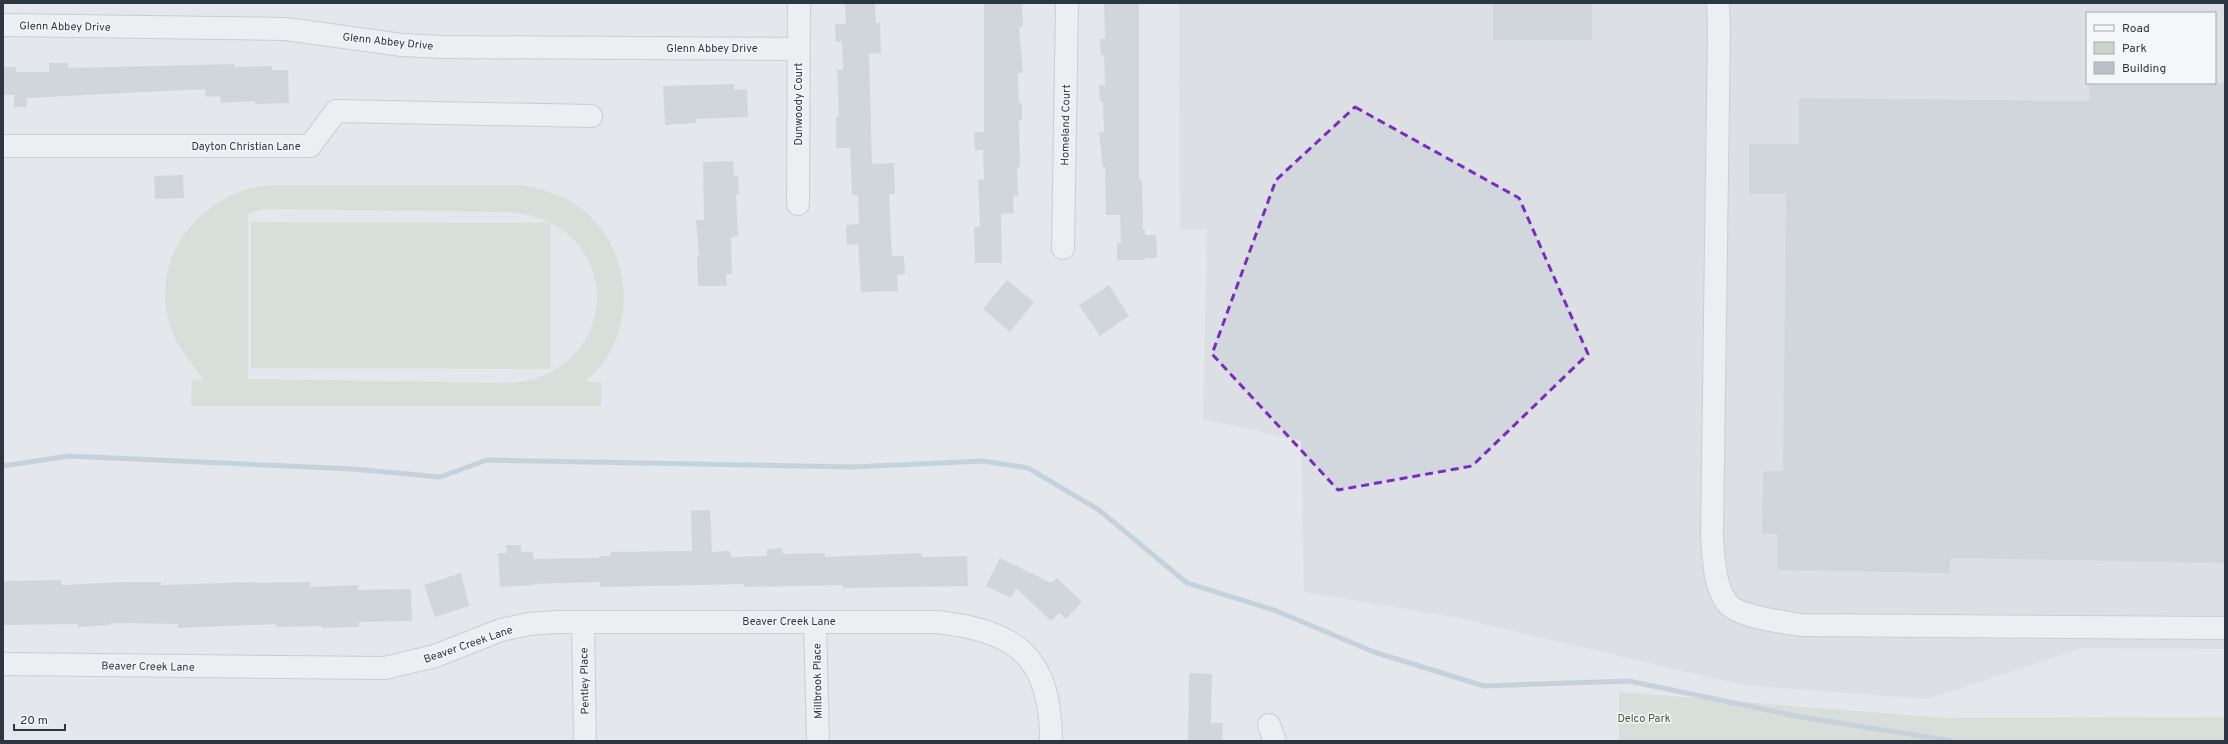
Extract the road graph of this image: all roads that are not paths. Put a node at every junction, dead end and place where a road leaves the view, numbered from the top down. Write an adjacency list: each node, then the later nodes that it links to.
1 (798, 3): 5 (street, Dunwoody Court)
2 (1067, 3): 9 (street, Homeland Court)
3 (1718, 3): 12 (street)
4 (3, 25): 5 (street, Glenn Abbey Drive)
5 (798, 49): 8 (street, Dunwoody Court)
6 (591, 116): 7 (street, Dayton Christian Lane)
7 (3, 146)
8 (798, 204)
9 (1063, 248)
10 (583, 622): 11 (street, Beaver Creek Lane); 13 (street, Beaver Creek Lane); 14 (street, Pentley Place)
11 (815, 622): 15 (street, Millbrook Place); 16 (street, Beaver Creek Lane)
12 (2225, 628)
13 (3, 664)
14 (584, 741)
15 (818, 741)
16 (1051, 741)

